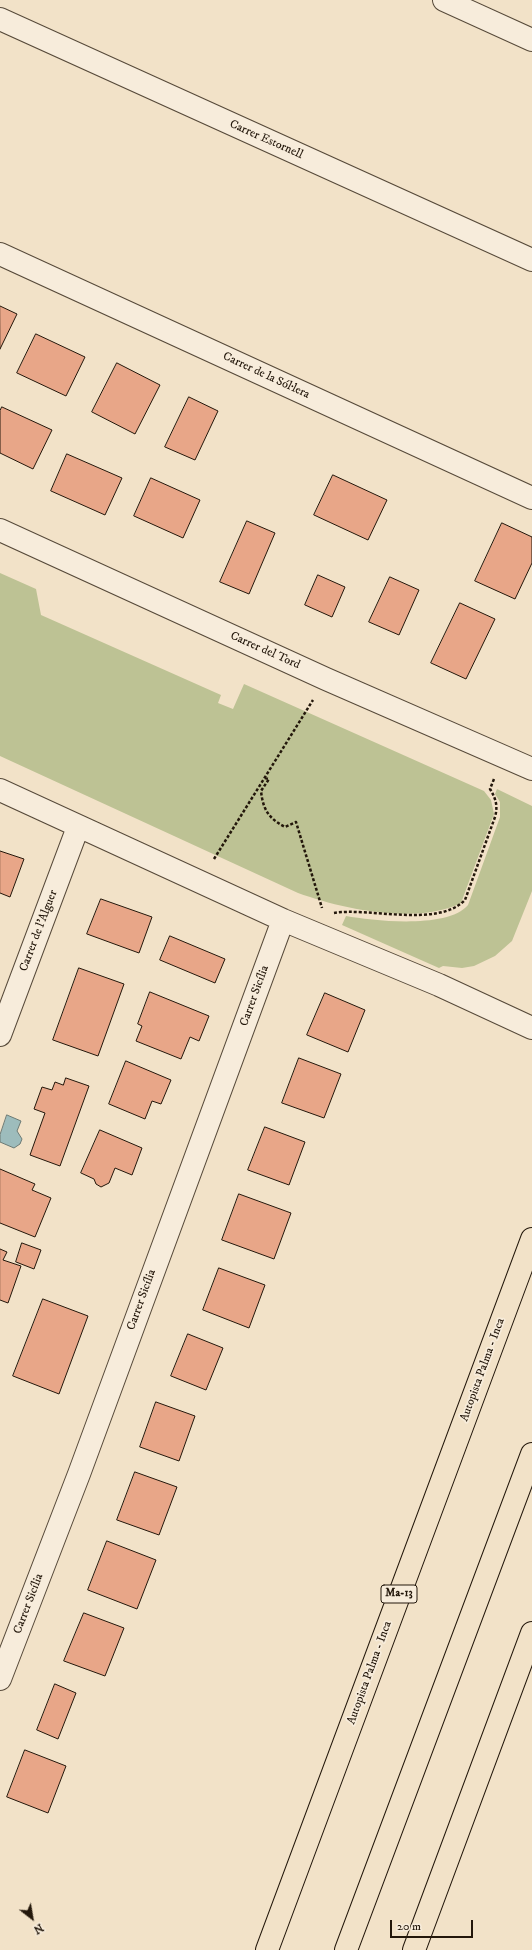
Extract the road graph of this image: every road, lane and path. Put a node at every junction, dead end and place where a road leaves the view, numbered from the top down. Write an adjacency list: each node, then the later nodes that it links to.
1 (444, 0): 3 (street)
2 (0, 19): 5 (street, Carrer Estornell)
3 (532, 40)
4 (0, 254): 6 (street, Carrer de la Sól·lera)
5 (532, 260)
6 (532, 498)
7 (0, 530): 8 (street, Carrer del Tord)
8 (326, 679): 9 (street, Carrer del Tord); 11 (path)
9 (503, 757): 10 (street, Carrer del Tord); 11 (path)
10 (532, 769)
11 (265, 778): 14 (path)
12 (0, 790): 13 (street)
13 (78, 827): 15 (street); 17 (street, Carrer de l'Alguer)
14 (214, 859)
15 (283, 920): 16 (street); 21 (street, Carrer Sicília)
16 (532, 1028)
17 (0, 1035)
18 (532, 1239): 22 (highway, Autopista Palma - Inca / Ma-13)
19 (532, 1454): 23 (highway)
20 (532, 1633): 24 (highway)
21 (0, 1679)
22 (267, 1950)
23 (346, 1950)
24 (414, 1950)

